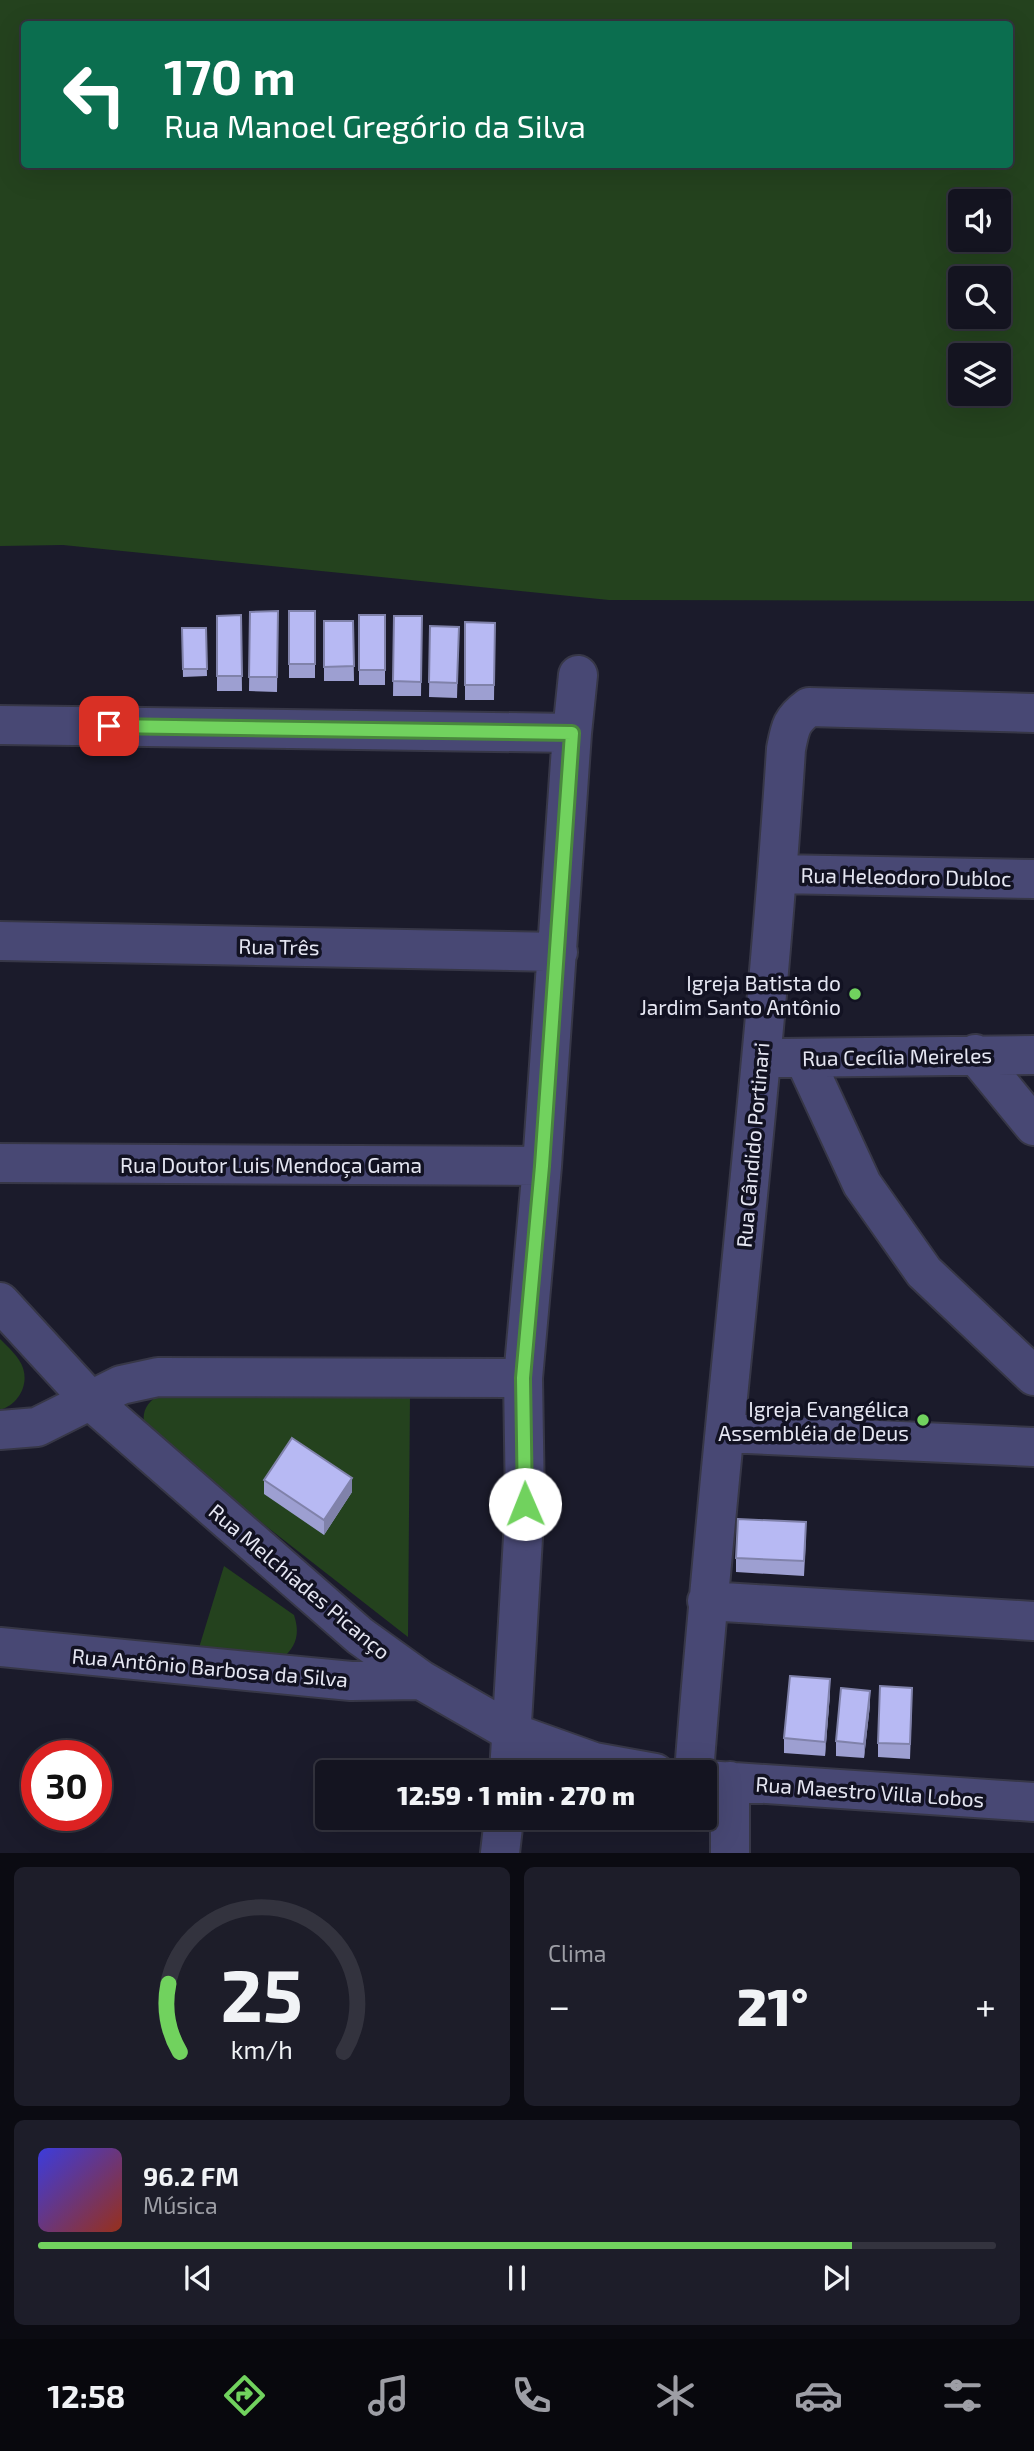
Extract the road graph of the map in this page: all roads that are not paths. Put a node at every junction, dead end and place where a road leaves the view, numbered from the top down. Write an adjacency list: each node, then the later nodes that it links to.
1 (578, 675): 4 (street)
2 (1034, 713): 5 (street, Rua Cândido Portinari)
3 (0, 725): 4 (street)
4 (572, 733): 8 (street)
5 (778, 874): 6 (street, Rua Heleodoro Dubloc); 12 (street, Rua Cândido Portinari)
6 (1034, 879)
7 (0, 941): 8 (street, Rua Três)
8 (558, 952): 15 (street)
9 (975, 1054): 10 (street, Rua Cecília Meireles); 11 (street, Rua Cecília Meireles); 13 (street)
10 (1034, 1055)
11 (804, 1058): 12 (street, Rua Cecília Meireles); 17 (street)
12 (760, 1059): 21 (street, Rua Cândido Portinari)
13 (1034, 1126)
14 (0, 1163): 15 (street, Rua Doutor Luis Mendoça Gama)
15 (542, 1166): 18 (street)
16 (0, 1302): 19 (street, Rua Melchíades Picanço)
17 (1034, 1376)
18 (523, 1378): 19 (street); 27 (street)
19 (91, 1401): 20 (street); 26 (street, Rua Melchíades Picanço)
20 (0, 1430)
21 (725, 1433): 22 (street); 23 (street, Rua Cândido Portinari)
22 (1034, 1447)
23 (707, 1601): 24 (street); 30 (street, Rua Cândido Portinari)
24 (1034, 1621)
25 (0, 1647): 26 (street, Rua Antônio Barbosa da Silva)
26 (421, 1680): 27 (street, Rua Melchíades Picanço)
27 (513, 1733): 28 (street); 29 (street, Rua Melchíades Picanço)
28 (510, 1760)
29 (588, 1760)
30 (710, 1760)
31 (717, 1779): 32 (street, Rua Maestro Villa Lobos)
32 (1034, 1802)
33 (717, 1804): 36 (street, Rua Cândido Portinari)
34 (503, 1830): 35 (street)
35 (500, 1853)
36 (730, 1853)

